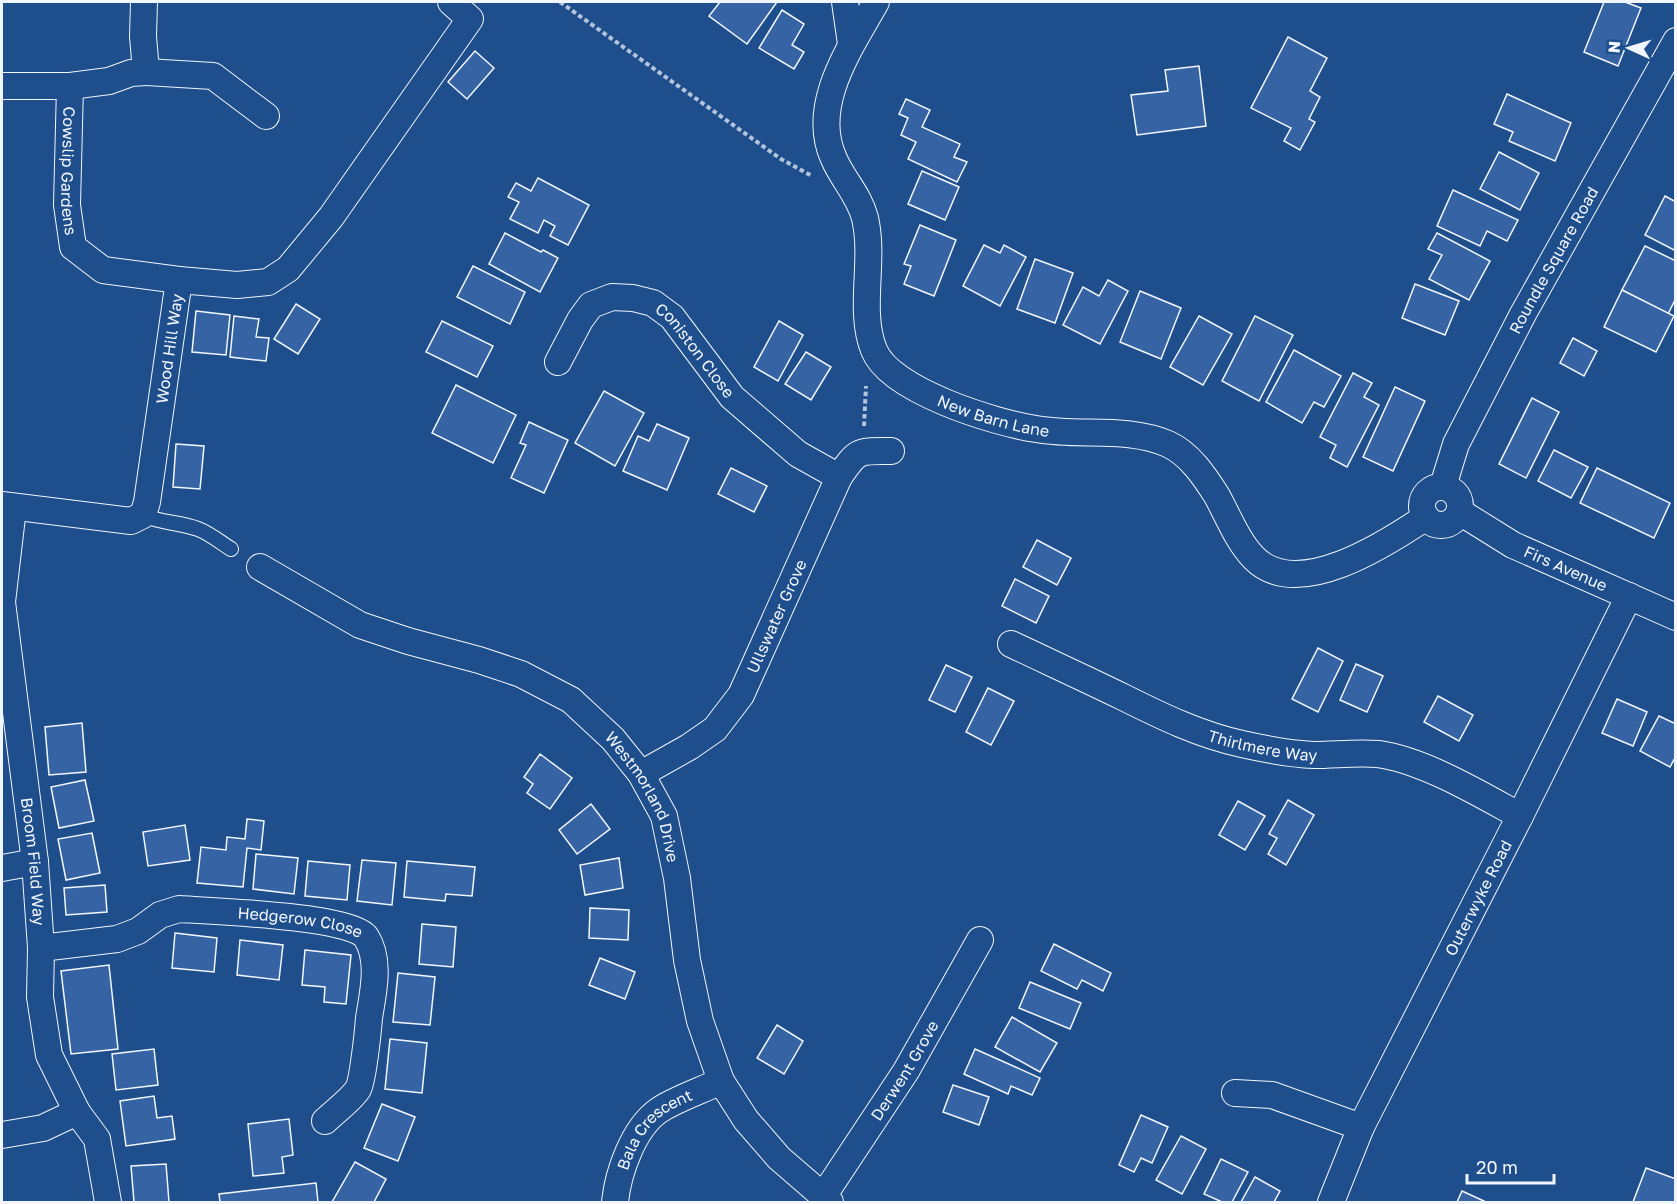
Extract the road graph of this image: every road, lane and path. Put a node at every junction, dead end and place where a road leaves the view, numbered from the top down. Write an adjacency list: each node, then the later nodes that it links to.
1 (144, 2): 8 (street)
2 (451, 2): 13 (street, Wood Hill Way)
3 (560, 2): 12 (path)
4 (845, 2): 7 (street)
5 (876, 2): 7 (street, New Barn Lane)
6 (1676, 41): 19 (street, Roundle Square Road)
7 (851, 44): 14 (street, New Barn Lane)
8 (146, 72): 10 (street); 11 (street)
9 (2, 86): 10 (street, Cowslip Gardens)
10 (70, 86): 13 (street, Cowslip Gardens)
11 (266, 116)
12 (820, 181)
13 (179, 280): 22 (street, Wood Hill Way)
14 (879, 358): 16 (path); 23 (street, New Barn Lane)
15 (558, 362): 18 (street, Coniston Close)
16 (864, 451): 17 (street); 18 (street, Ullswater Grove)
17 (891, 451)
18 (839, 477): 29 (street, Ullswater Grove)
19 (1443, 486): 21 (street); 23 (street)
20 (7, 507): 22 (street); 31 (street, Broom Field Way)
21 (1460, 512): 23 (street); 26 (street, Firs Avenue)
22 (143, 514): 24 (lane)
23 (1426, 517)
24 (231, 549)
25 (260, 567): 29 (street, Westmorland Drive)
26 (1629, 596): 27 (street, Firs Avenue); 30 (street, Outerwyke Road)
27 (1676, 617)
28 (1011, 644): 30 (street, Thirlmere Way)
29 (641, 774): 35 (street, Westmorland Drive)
30 (1520, 816): 39 (street, Outerwyke Road)
31 (34, 862): 32 (street); 34 (street, Broom Field Way)
32 (2, 867)
33 (980, 940): 41 (street, Derwent Grove)
34 (41, 948): 37 (street, Broom Field Way); 38 (street, Hedgerow Close)
35 (721, 1081): 41 (street, Westmorland Drive); 43 (street, Bala Crescent)
36 (1235, 1094): 39 (street)
37 (77, 1112): 40 (street); 42 (street, Broom Field Way)
38 (325, 1121)
39 (1361, 1127): 44 (street, Outerwyke Road)
40 (2, 1135)
41 (826, 1200)
42 (108, 1203)
43 (615, 1203)
44 (1331, 1203)

